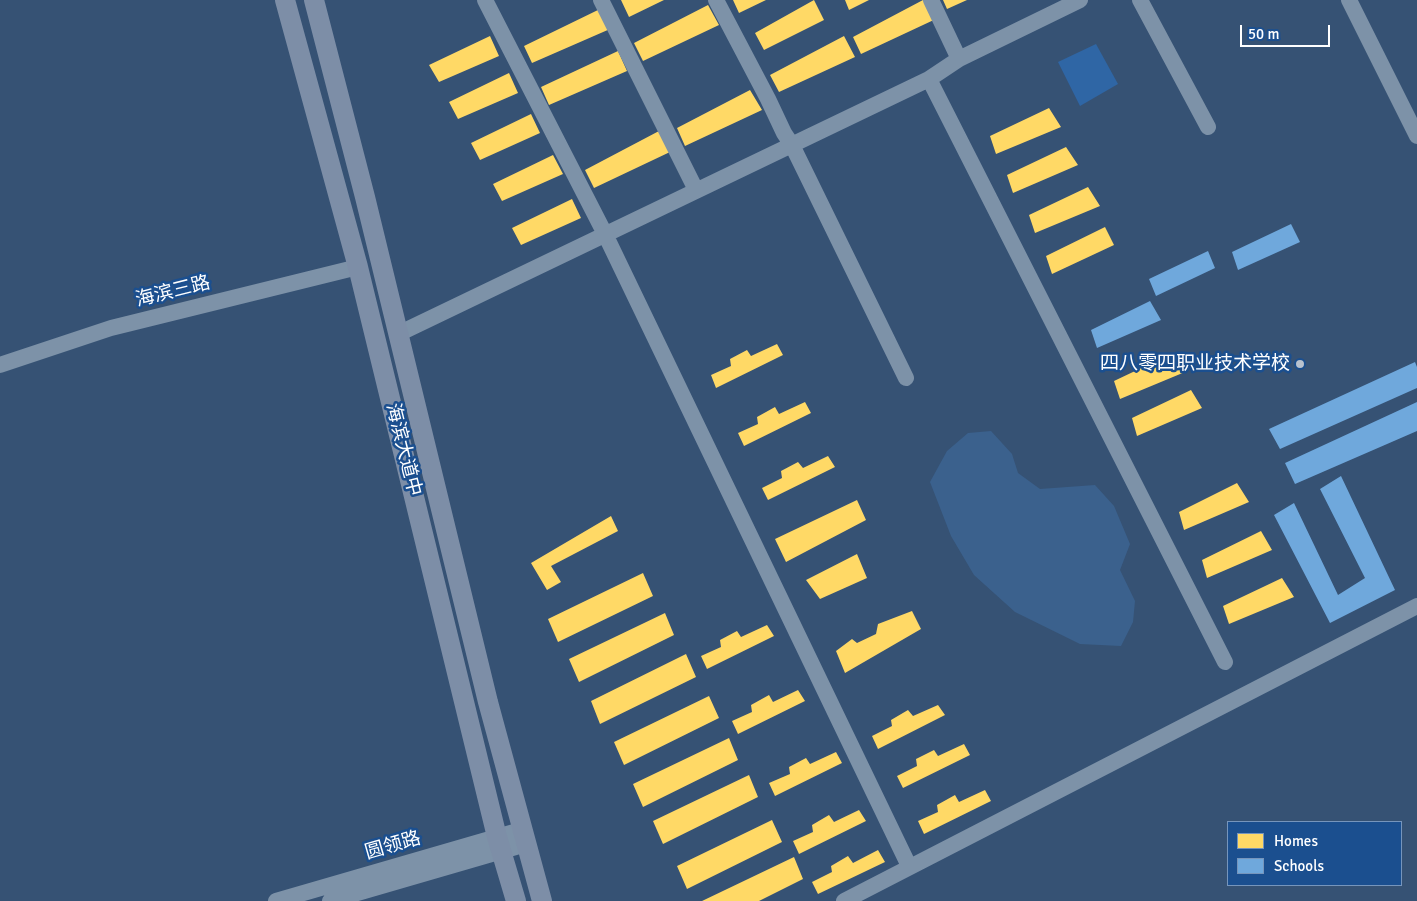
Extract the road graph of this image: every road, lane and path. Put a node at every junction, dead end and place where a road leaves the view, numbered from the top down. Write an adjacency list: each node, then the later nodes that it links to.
1 (285, 0): 17 (main road, 海滨大道中)
2 (314, 0): 18 (main road, 海滨大道中)
3 (485, 0): 16 (street)
4 (601, 0): 15 (street)
5 (716, 0): 14 (street)
6 (932, 0): 10 (street)
7 (1080, 0): 10 (street)
8 (1140, 0): 12 (street)
9 (1349, 0): 13 (street)
10 (959, 59): 11 (street)
11 (929, 79): 14 (street); 22 (street)
12 (1208, 127)
13 (1417, 136)
14 (792, 144): 15 (street); 20 (street)
15 (696, 190): 16 (street)
16 (605, 234): 18 (street); 25 (street)
17 (358, 267): 19 (street, 海滨三路); 24 (main road, 海滨大道中)
18 (398, 334): 23 (main road, 海滨大道中)
19 (0, 365)
20 (906, 378)
21 (1417, 606): 25 (street)
22 (1225, 662)
23 (524, 837): 24 (street, 圆领路); 29 (main road, 海滨大道中)
24 (499, 844): 26 (street, 圆领路); 27 (street, 圆领路); 28 (main road, 海滨大道中)
25 (909, 866): 30 (street)
26 (276, 901)
27 (330, 901)
28 (516, 901)
29 (542, 901)
30 (844, 901)

